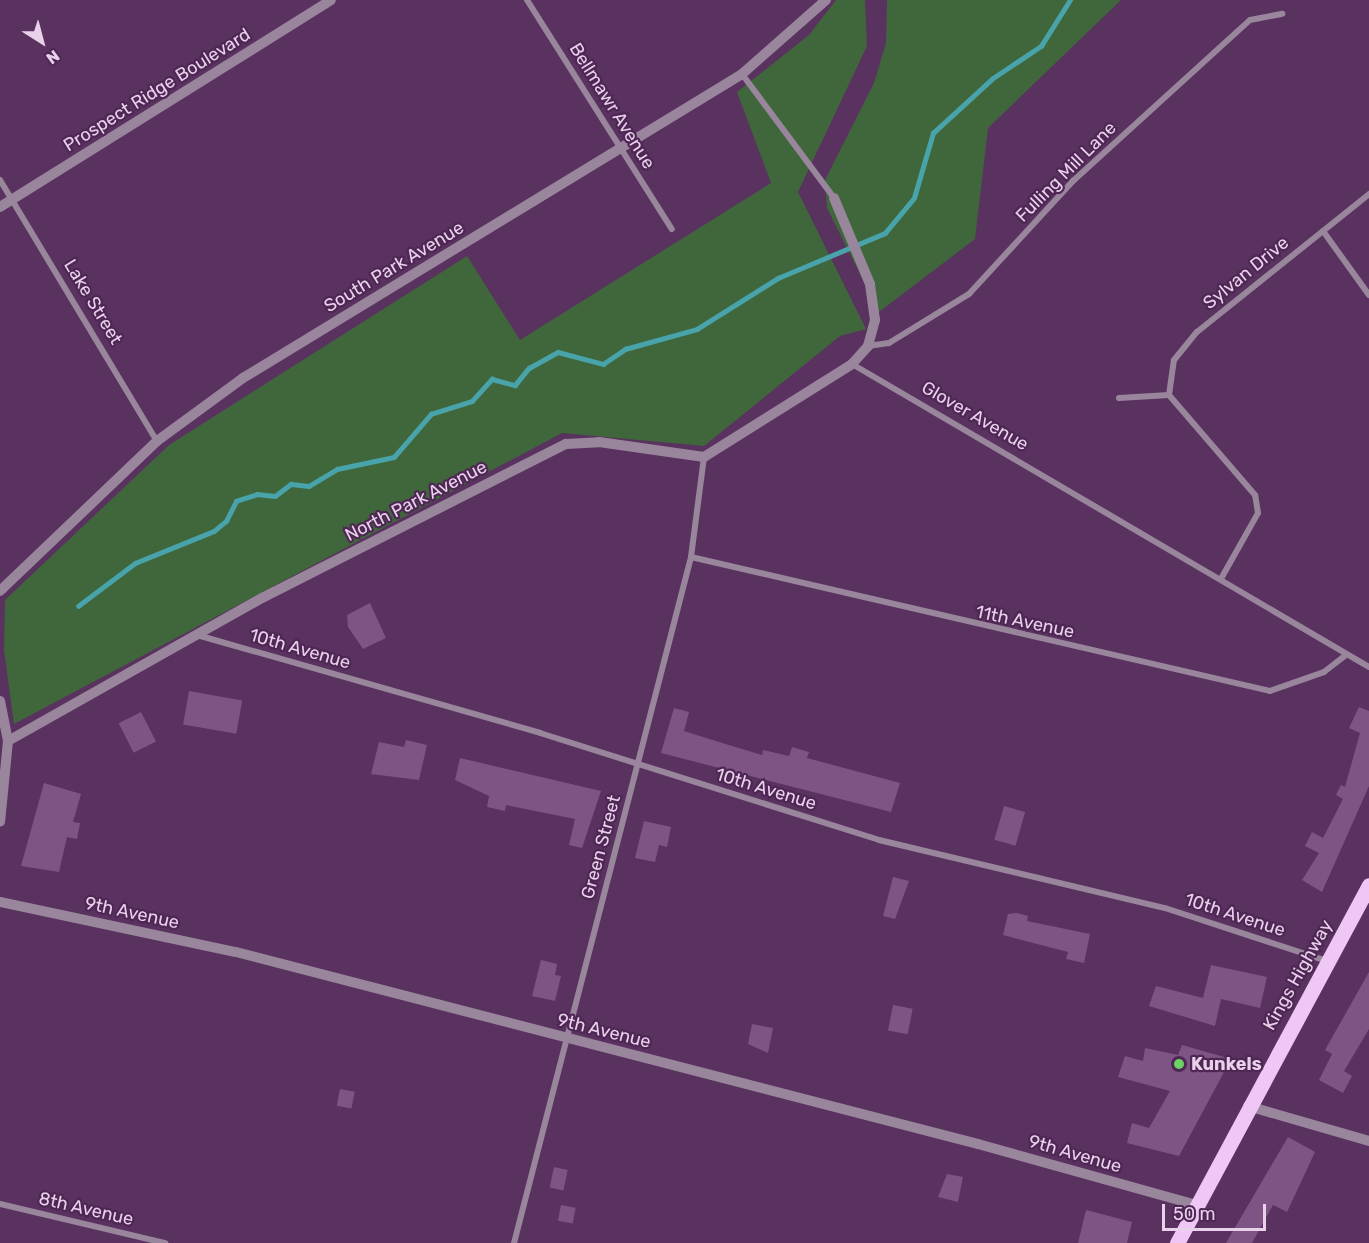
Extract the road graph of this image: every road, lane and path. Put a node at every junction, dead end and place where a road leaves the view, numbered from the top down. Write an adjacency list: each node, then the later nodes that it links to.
1 (331, 0): 10 (street, Prospect Ridge Boulevard)
2 (527, 0): 6 (street, Bellmawr Avenue)
3 (826, 0): 5 (street, South Park Avenue)
4 (1282, 14): 15 (street, Fulling Mill Lane)
5 (742, 74): 6 (street, South Park Avenue); 9 (street)
6 (620, 147): 12 (street, Bellmawr Avenue); 19 (street, South Park Avenue)
7 (0, 180): 10 (street, Lake Street)
8 (1369, 194): 13 (street, Sylvan Drive)
9 (834, 198): 15 (street)
10 (13, 200): 11 (street, Prospect Ridge Boulevard); 19 (street, Lake Street)
11 (0, 207)
12 (672, 229)
13 (1323, 231): 14 (street); 17 (street, Sylvan Drive)
14 (1369, 295)
15 (868, 346): 16 (street)
16 (852, 364): 20 (street); 22 (street, Glover Avenue)
17 (1169, 395): 18 (street); 22 (street)
18 (1119, 398)
19 (157, 441): 23 (street, South Park Avenue)
20 (704, 457): 21 (street, Green Street); 24 (street, North Park Avenue)
21 (691, 557): 25 (street, 11th Avenue); 29 (street, Green Street)
22 (1222, 577): 25 (street, Glover Avenue)
23 (0, 591)
24 (197, 635): 28 (street, North Park Avenue); 29 (street, 10th Avenue)
25 (1346, 655): 26 (street, Glover Avenue)
26 (1369, 667)
27 (0, 701): 28 (street)
28 (8, 741): 30 (street)
29 (638, 764): 33 (street, 10th Avenue); 34 (street, Green Street)
30 (0, 822)
31 (1369, 885): 33 (main road, Kings Highway)
32 (0, 902): 34 (street, 9th Avenue)
33 (1328, 962): 35 (main road, Kings Highway)
34 (567, 1038): 38 (street, 9th Avenue); 40 (street, Green Street)
35 (1248, 1107): 36 (street); 38 (main road, Kings Highway)
36 (1369, 1141)
37 (0, 1204): 39 (street, 8th Avenue)
38 (1197, 1205): 41 (main road, Kings Highway)
39 (165, 1243)
40 (514, 1243)
41 (1177, 1243)

